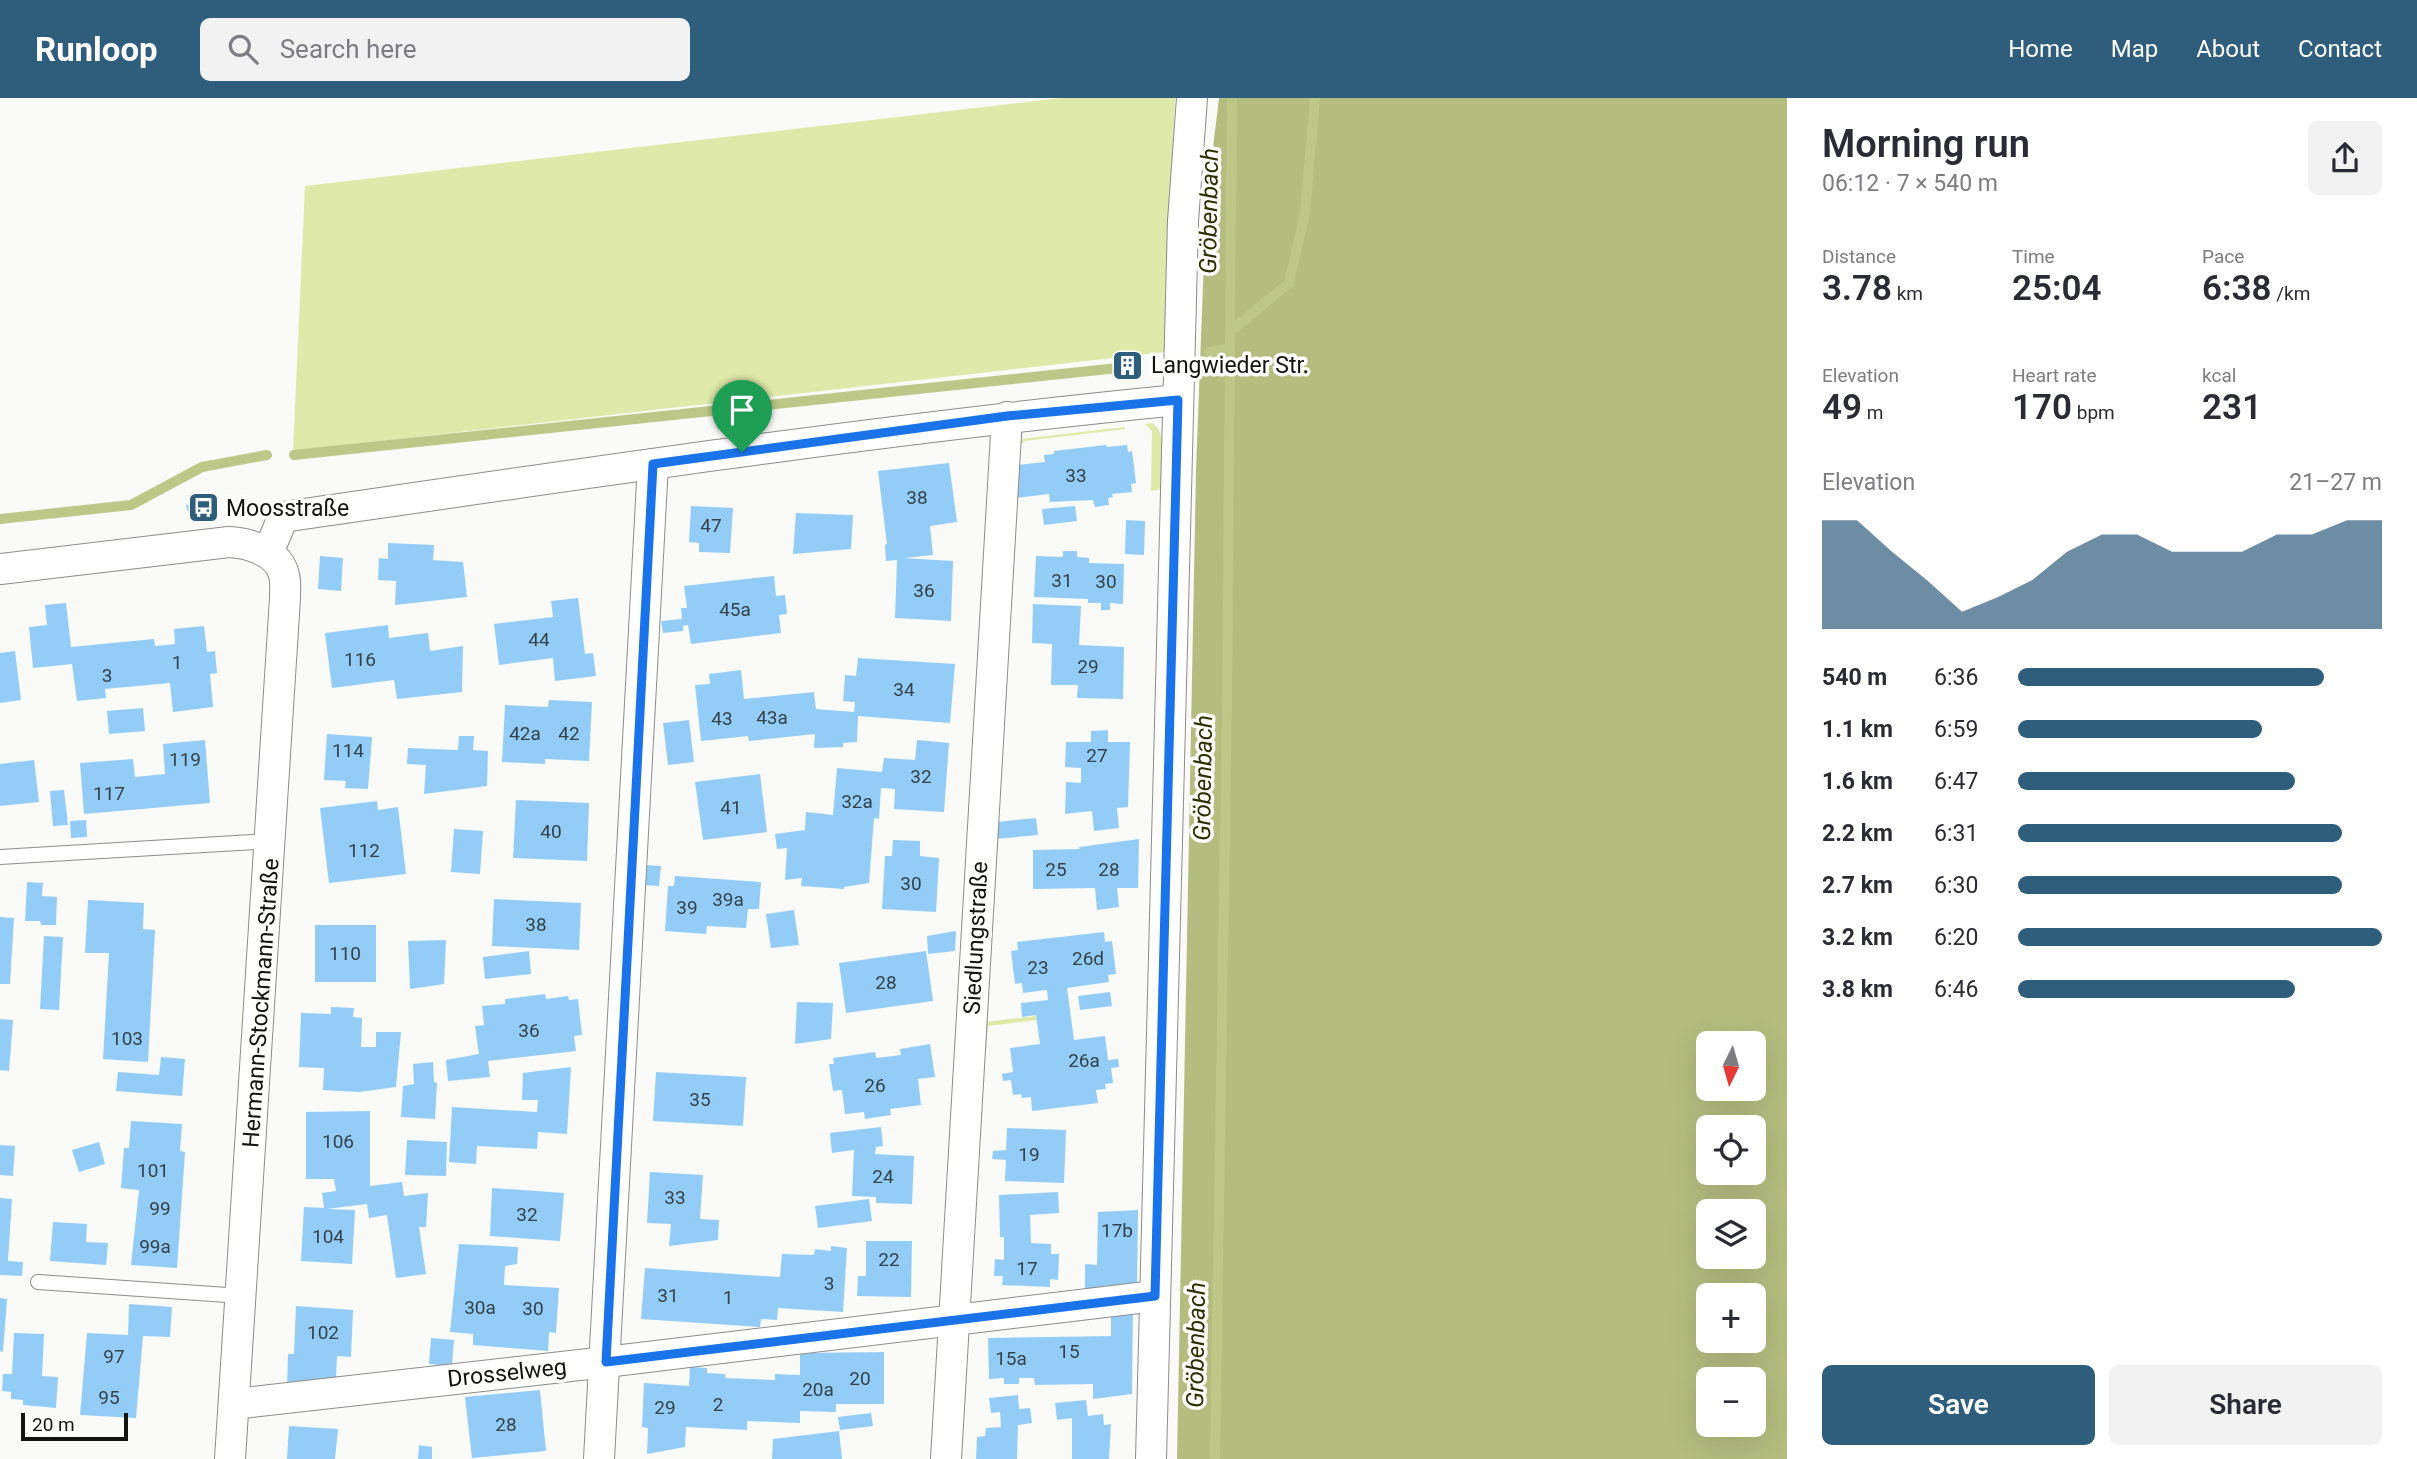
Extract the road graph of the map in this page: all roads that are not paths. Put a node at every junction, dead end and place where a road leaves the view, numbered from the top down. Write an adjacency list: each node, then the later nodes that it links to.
1 (1192, 98): 2 (street)
2 (1178, 400): 3 (street); 11 (street)
3 (1007, 416): 4 (street); 12 (street, Siedlungstraße)
4 (653, 464): 5 (street); 13 (street)
5 (268, 554): 6 (street); 7 (street, Hermann-Stockmann-Straße)
6 (0, 569)
7 (271, 841): 8 (lane); 10 (street, Hermann-Stockmann-Straße)
8 (0, 858)
9 (38, 1282): 10 (lane)
10 (242, 1296): 14 (street, Hermann-Stockmann-Straße)
11 (1155, 1296): 12 (street, Drosselweg); 18 (street)
12 (955, 1320): 13 (street, Drosselweg); 17 (street, Siedlungstraße)
13 (606, 1362): 14 (street, Drosselweg); 16 (street)
14 (234, 1404): 15 (street, Hermann-Stockmann-Straße)
15 (230, 1459)
16 (599, 1459)
17 (946, 1459)
18 (1151, 1459)

